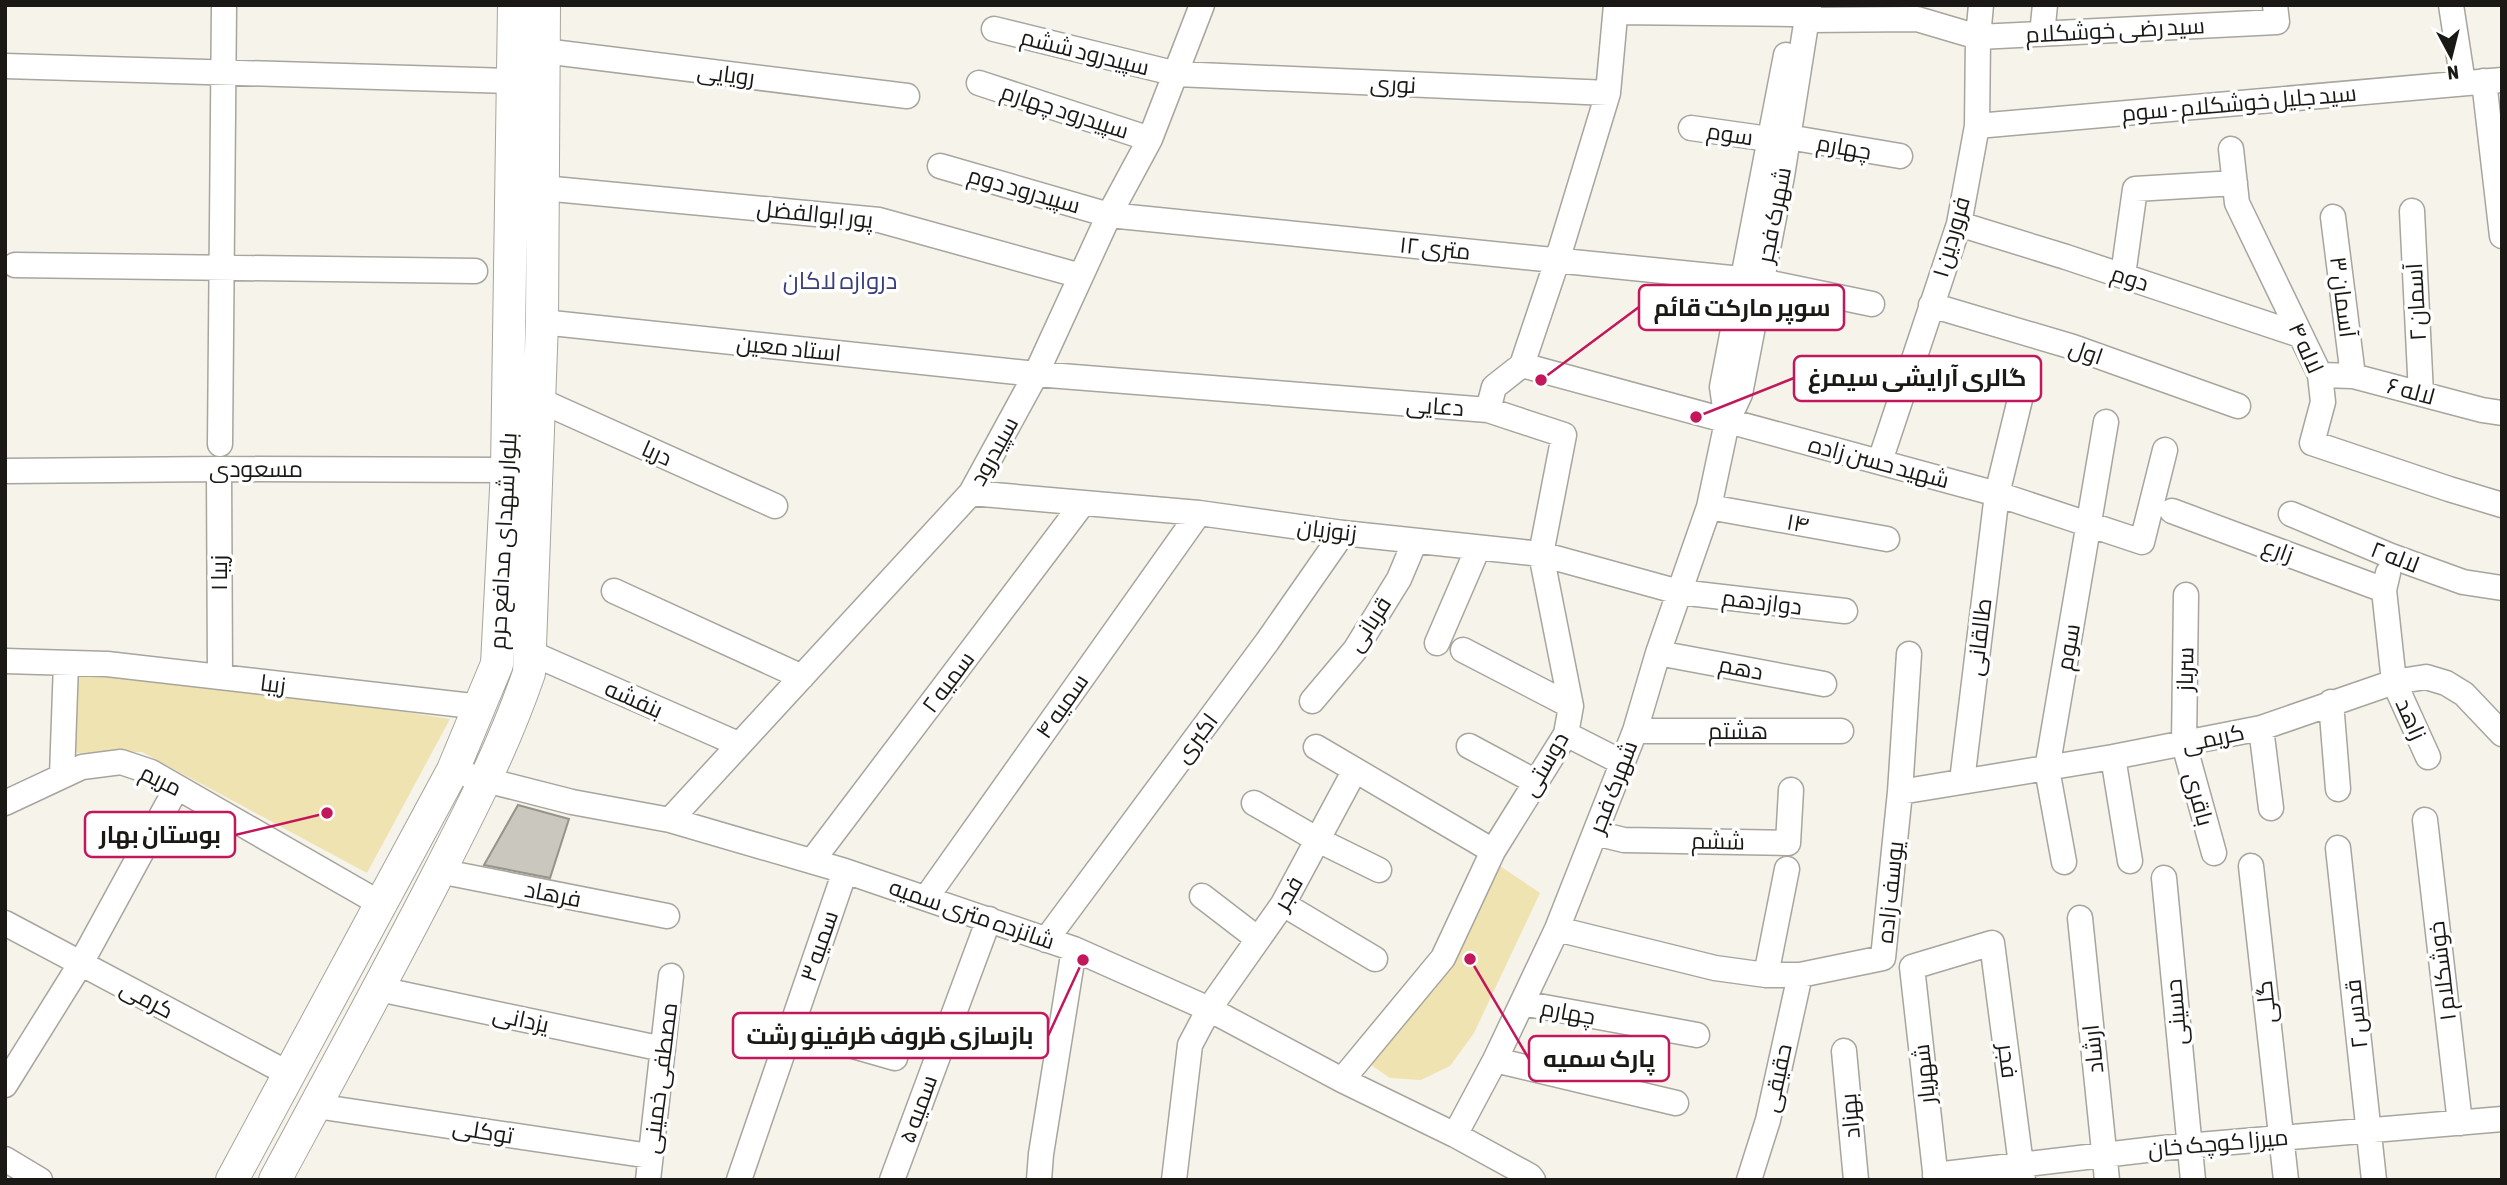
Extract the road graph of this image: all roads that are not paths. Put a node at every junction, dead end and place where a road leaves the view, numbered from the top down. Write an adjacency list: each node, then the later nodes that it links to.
1 (224, 5): 16 (street)
2 (514, 5): 18 (main road, بلوار شهدای مدافع حرم)
3 (544, 5): 14 (main road, بلوار شهدای مدافع حرم)
4 (1202, 5): 17 (street, سپیدرود)
5 (1981, 5): 13 (street, فروردین ۱)
6 (2045, 5): 12 (street)
7 (2275, 5): 12 (street, سید رضی خوشکلام)
8 (2452, 5): 19 (street)
9 (1616, 9): 10 (street); 21 (street)
10 (1800, 11): 13 (street); 26 (street, شهرک فجر)
11 (994, 29): 17 (street, سپیدرود ششم)
12 (2042, 34): 13 (street, سید رضی خوشکلام)
13 (1978, 37): 23 (street, فروردین ۱)
14 (544, 51): 22 (street, رویایی); 31 (main road, بلوار شهدای مدافع حرم)
15 (5, 66): 16 (street)
16 (222, 72): 18 (street); 39 (street)
17 (1177, 74): 21 (street, نوری); 25 (street, سپیدرود)
18 (513, 80): 64 (main road, بلوار شهدای مدافع حرم)
19 (2483, 81): 23 (street, سید جلیل خوشکلام - سوم); 36 (street)
20 (979, 83): 25 (street, سپیدرود چهارم)
21 (1608, 93): 37 (street)
22 (907, 96)
23 (1977, 126): 35 (street, فروردین ۱)
24 (1691, 128): 26 (street, سوم)
25 (1150, 139): 33 (street, سپیدرود)
26 (1779, 139): 28 (street, چهارم); 43 (street, شهرک فجر)
27 (2231, 149): 30 (street, لاله ۴)
28 (1900, 156)
29 (940, 166): 33 (street, سپیدرود دوم)
30 (2235, 183): 41 (street); 47 (street, لاله ۴)
31 (543, 188): 42 (street, پور ابوالفضل); 46 (main road, بلوار شهدای مدافع حرم)
32 (2412, 211): 53 (street, آسمان ۲)
33 (1109, 215): 37 (street, ۱۲ متری); 42 (street, سپیدرود)
34 (2333, 217): 51 (street, آسمان ۳)
35 (1959, 224): 41 (street, دوم); 45 (street, فروردین ۱)
36 (2502, 236)
37 (1557, 261): 43 (street, ۱۲ متری); 48 (street)
38 (15, 265): 39 (street)
39 (221, 268): 40 (street); 60 (street)
40 (475, 271)
41 (2123, 275): 47 (street, دوم)
42 (1081, 276): 49 (street, سپیدرود)
43 (1752, 280): 44 (street); 58 (street, شهرک فجر)
44 (1871, 304)
45 (1931, 304): 55 (street, اول); 62 (street, فروردین ۱)
46 (542, 322): 49 (street, استاد معین); 54 (main road, بلوار شهدای مدافع حرم)
47 (2300, 335): 50 (street, لاله ۴)
48 (1522, 365): 56 (street, دعایی); 58 (street, شهید حسن زاده)
49 (1036, 374): 56 (street, دعایی); 66 (street, سپیدرود)
50 (2320, 375): 51 (street, لاله ۶); 69 (street, لاله ۴)
51 (2353, 376): 53 (street, لاله ۶)
52 (2024, 387): 67 (street, طالقانی)
53 (2421, 394): 57 (street, لاله ۶)
54 (539, 400): 70 (street, دریا); 90 (main road, بلوار شهدای مدافع حرم)
55 (2238, 406)
56 (1488, 410): 80 (street, دوستی)
57 (2502, 413)
58 (1727, 422): 62 (street, شهید حسن زاده); 71 (street, شهرک فجر)
59 (2106, 422): 75 (street, سوم)
60 (220, 444)
61 (2165, 450): 75 (street, شهید حسن زاده)
62 (1880, 461): 67 (street, شهید حسن زاده)
63 (219, 469): 64 (street, مسعودی); 65 (street, مسعودی); 95 (street, زیبا ۱)
64 (507, 470): 102 (main road, بلوار شهدای مدافع حرم)
65 (5, 471)
66 (971, 494): 68 (street, زنوزیان); 96 (street, سپیدرود)
67 (1997, 494): 75 (street, شهید حسن زاده); 120 (street, طالقانی)
68 (1083, 503): 73 (street, زنوزیان); 136 (street, سمیه ۲)
69 (2502, 505)
70 (775, 506)
71 (1709, 507): 77 (street, ۱۴); 85 (street, شهرک فجر)
72 (2172, 511): 83 (street, زارع)
73 (1199, 513): 76 (street, زنوزیان); 146 (street, سمیه ۴)
74 (2291, 514): 81 (street, لاله ۲)
75 (2089, 524): 115 (street, سوم)
76 (1343, 533): 78 (street, زنوزیان); 155 (street, اکبری)
77 (1888, 539)
78 (1415, 541): 79 (street, زنوزیان); 99 (street, قربانی)
79 (1478, 548): 80 (street, زنوزیان); 88 (street)
80 (1541, 554): 85 (street, زنوزیان); 101 (street, دوستی)
81 (2391, 556): 82 (street, لاله ۲); 83 (street, زاهد)
82 (2502, 588)
83 (2384, 590): 97 (street, زاهد)
84 (614, 591): 96 (street)
85 (1679, 592): 87 (street, دوازدهم); 91 (street, شهرک فجر)
86 (2186, 595): 109 (street, سرباز)
87 (1845, 611)
88 (1437, 643)
89 (1463, 650): 101 (street)
90 (531, 653): 108 (street, بنفشه); 118 (main road, بلوار شهدای مدافع حرم)
91 (1658, 653): 98 (street, دهم); 105 (street, شهرک فجر)
92 (1909, 654): 125 (street)
93 (5, 661): 94 (street, زیبا)
94 (66, 663): 95 (street, زیبا); 119 (street)
95 (220, 677): 102 (street, زیبا)
96 (802, 677): 108 (street, سپیدرود)
97 (2394, 682): 100 (street, کریمی); 107 (street, کریمی); 113 (street, زاهد)
98 (1824, 684)
99 (1312, 701)
100 (2331, 702): 103 (street, کریمی); 123 (street)
101 (1571, 706): 106 (street, دوستی)
102 (481, 707): 117 (main road, بلوار شهدای مدافع حرم)
103 (2261, 728): 109 (street, کریمی); 128 (street)
104 (1841, 731): 105 (street, هشتم)
105 (1635, 732): 114 (street, شهرک فجر)
106 (1566, 734): 114 (street); 121 (street, دوستی)
107 (2502, 734)
108 (738, 744): 129 (street, سپیدرود)
109 (2184, 744): 112 (street, کریمی); 135 (street, باقری)
110 (1469, 746): 121 (street)
111 (1315, 747): 116 (street)
112 (2113, 757): 115 (street, کریمی); 137 (street)
113 (2428, 757)
114 (1623, 763): 131 (street, شهرک فجر)
115 (2047, 769): 120 (street, کریمی); 138 (street)
116 (1355, 770): 132 (street, فجر); 134 (street)
117 (453, 771): 118 (street, شانزده متری سمیه); 147 (main road, بلوار شهدای مدافع حرم)
118 (499, 775): 129 (street, شانزده متری سمیه); 142 (main road, بلوار شهدای مدافع حرم)
119 (62, 776): 122 (street, مریم); 126 (street, مریم)
120 (1962, 781): 125 (street, کریمی)
121 (1536, 782): 134 (street, دوستی)
122 (177, 787): 147 (street, مریم); 158 (street)
123 (2338, 789)
124 (1791, 790): 131 (street, ششم)
125 (1900, 792): 162 (street, یوسف زاده)
126 (5, 803)
127 (1254, 803): 132 (street)
128 (2271, 808)
129 (670, 820): 136 (street, شانزده متری سمیه)
130 (2425, 820): 178 (street, خوشکلام ۱)
131 (1595, 833): 153 (street, شهرک فجر)
132 (1318, 840): 141 (street); 148 (street, فجر)
133 (2338, 848): 179 (street, قدس ۲)
134 (1493, 851): 173 (street, دوستی)
135 (2214, 853)
136 (812, 861): 143 (street, شانزده متری سمیه)
137 (2130, 861)
138 (2064, 862)
139 (2251, 866): 181 (street, گلی)
140 (1787, 869): 161 (street)
141 (1379, 870)
142 (439, 871): 149 (street, فرهاد); 163 (main road, بلوار شهدای مدافع حرم)
143 (845, 871): 146 (street, شانزده متری سمیه); 166 (street, سمیه ۳)
144 (2164, 878): 182 (street, حسینی)
145 (1202, 896): 154 (street)
146 (926, 898): 151 (street, شانزده متری سمیه)
147 (381, 904): 172 (main road, بلوار شهدای مدافع حرم)
148 (1283, 904): 154 (street, فجر); 157 (street)
149 (667, 916)
150 (2080, 918): 183 (street, ارشاد)
151 (989, 919): 155 (street, شانزده متری سمیه); 192 (street, سمیه ۵)
152 (5, 923): 158 (street, کرمی)
153 (1557, 929): 161 (street, یوسف زاده); 164 (street, شهرک فجر)
154 (1258, 939): 165 (street, فجر)
155 (1046, 940): 156 (street, شانزده متری سمیه)
156 (1074, 949): 165 (street, شانزده متری سمیه); 193 (street)
157 (1375, 960)
158 (81, 963): 172 (street, کرمی); 174 (street)
159 (1912, 967): 186 (street, فجر); 187 (street, شهریار)
160 (671, 975): 168 (street, مصطفی خمینی)
161 (1766, 975): 162 (street, یوسف زاده)
162 (1800, 975): 196 (street, حقیقی)
163 (379, 989): 168 (street, یزدانی); 176 (main road, بلوار شهدای مدافع حرم)
164 (1522, 1003): 167 (street, چهارم); 171 (street, شهرک فجر)
165 (1209, 1009): 173 (street, شانزده متری سمیه); 194 (street, فجر)
166 (790, 1028): 170 (street); 191 (street, سمیه ۳)
167 (1697, 1035)
168 (663, 1049): 185 (street, مصطفی خمینی)
169 (1844, 1051): 197 (street, بهزاد)
170 (895, 1058)
171 (1495, 1060): 175 (street); 180 (street, شهرک فجر)
172 (289, 1074): 189 (main road, بلوار شهدای مدافع حرم)
173 (1342, 1080): 180 (street, شانزده متری سمیه)
174 (5, 1085)
175 (1676, 1103)
176 (316, 1106): 185 (street, توکلی); 190 (main road, بلوار شهدای مدافع حرم)
177 (2502, 1119): 178 (street, میرزا کوچک خان)
178 (2460, 1122): 179 (street, میرزا کوچک خان)
179 (2368, 1130): 181 (street, میرزا کوچک خان); 201 (street, قدس ۲)
180 (1455, 1135): 195 (street, شانزده متری سمیه)
181 (2281, 1138): 182 (street, میرزا کوچک خان); 200 (street, گلی)
182 (2189, 1146): 183 (street, میرزا کوچک خان); 199 (street, حسینی)
183 (2104, 1154): 186 (street, میرزا کوچک خان); 198 (street, ارشاد)
184 (5, 1159): 188 (street)
185 (649, 1168)
186 (2022, 1173): 187 (street, میرزا کوچک خان)
187 (1936, 1177)
188 (40, 1180)
189 (232, 1180)
190 (275, 1180)
191 (739, 1180)
192 (891, 1180)
193 (1039, 1180)
194 (1174, 1180)
195 (1533, 1180)
196 (1749, 1180)
197 (1856, 1180)
198 (2107, 1180)
199 (2193, 1180)
200 (2286, 1180)
201 (2374, 1180)

